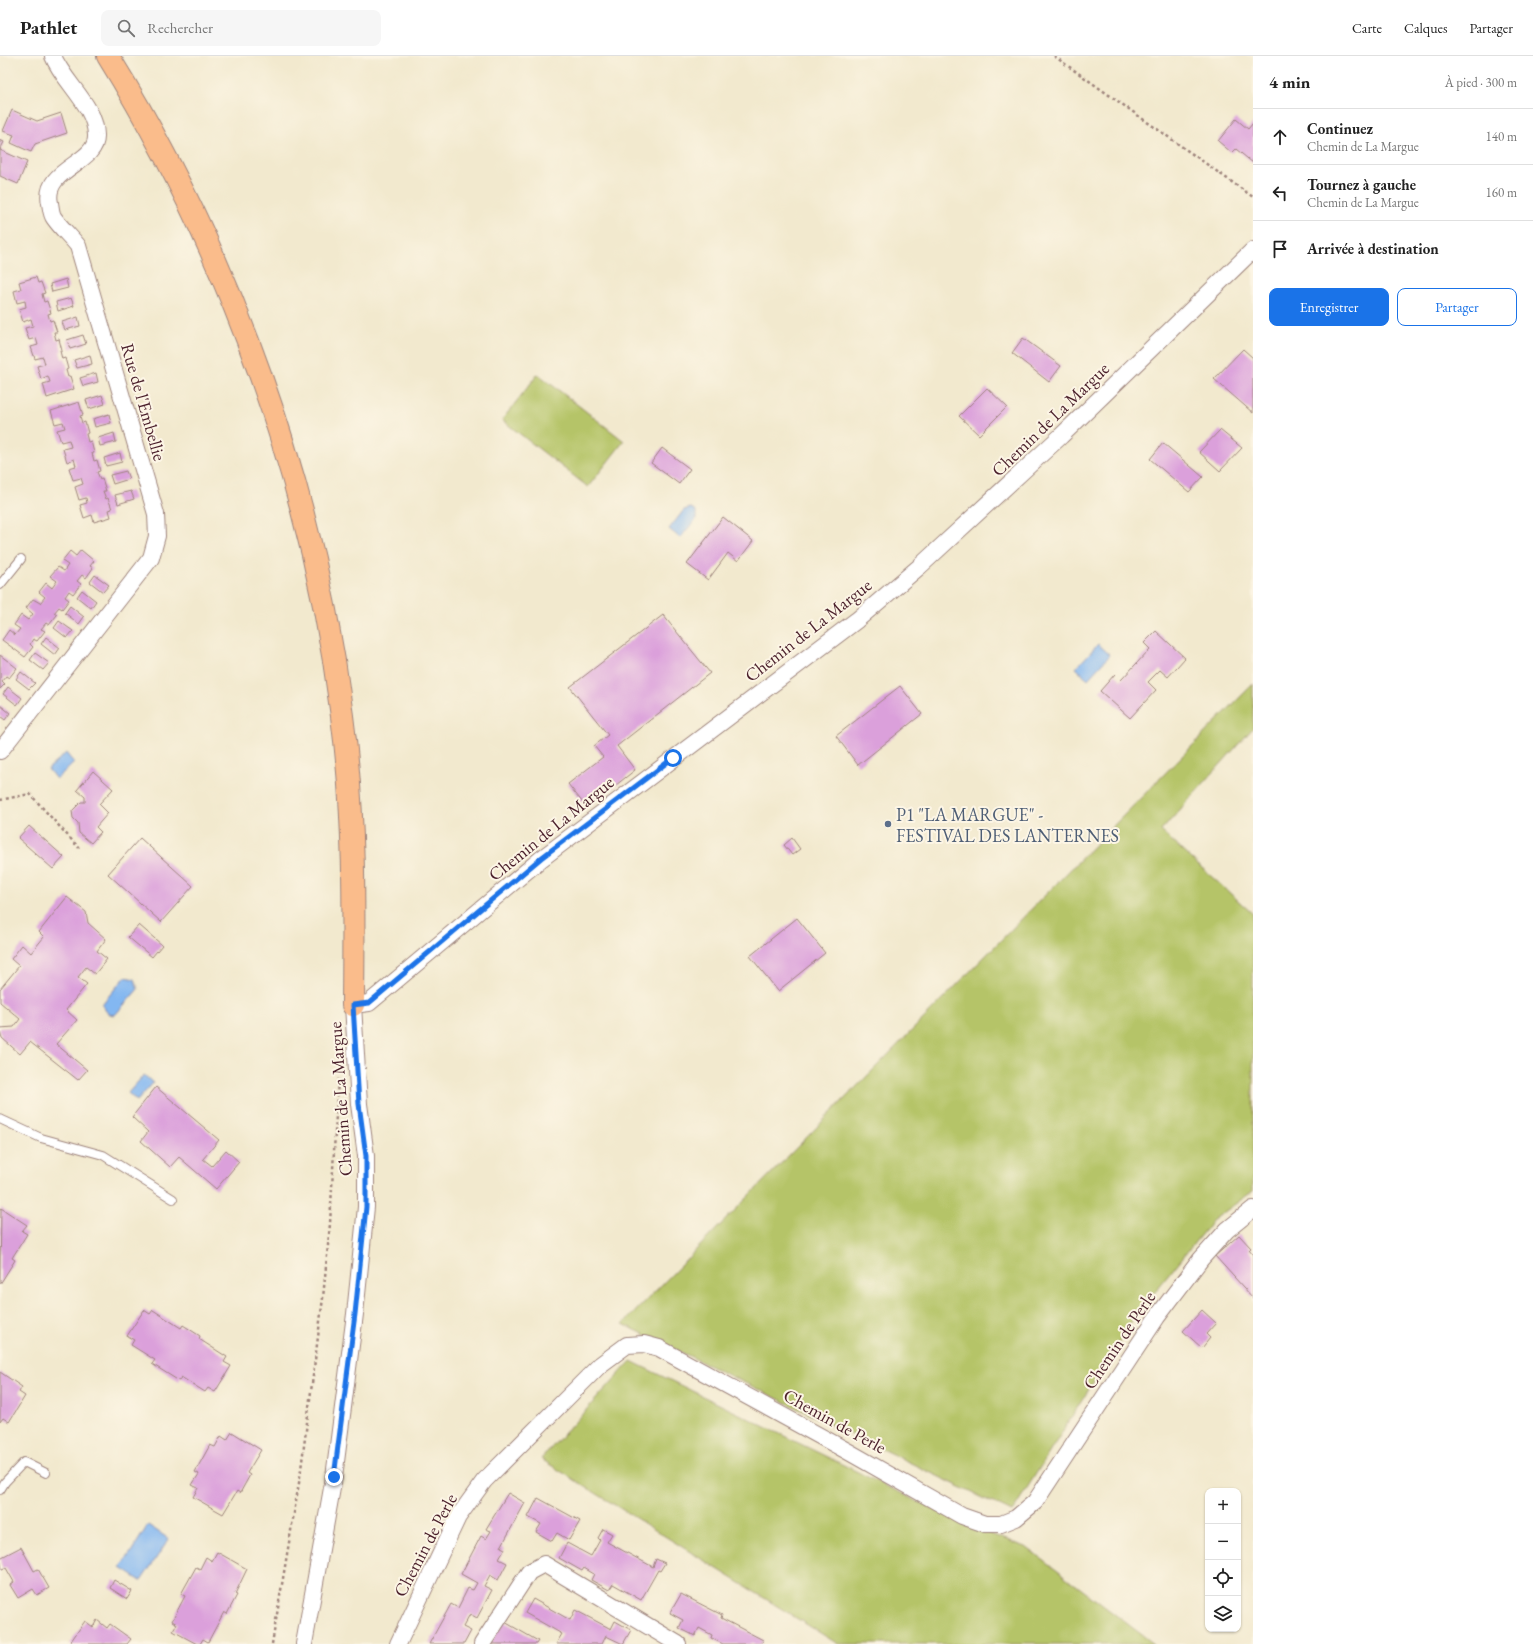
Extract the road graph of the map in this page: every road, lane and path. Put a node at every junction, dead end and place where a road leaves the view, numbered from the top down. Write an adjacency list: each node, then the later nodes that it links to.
1 (54, 56): 8 (street, Rue de l'Embellie)
2 (108, 56): 11 (main road)
3 (1054, 56): 4 (path)
4 (1253, 197)
5 (1253, 250): 11 (street, Chemin de La Margue)
6 (21, 559): 7 (lane)
7 (0, 585)
8 (0, 751)
9 (0, 800): 10 (path)
10 (79, 848)
11 (353, 1005): 19 (street, Chemin de La Margue)
12 (338, 1072): 18 (path)
13 (0, 1119): 14 (lane)
14 (173, 1199)
15 (1253, 1209): 20 (street, Chemin de Perle)
16 (46, 1474): 17 (lane)
17 (0, 1490)
18 (272, 1644)
19 (304, 1644)
20 (398, 1644)
21 (482, 1644): 22 (street)
22 (678, 1644)

